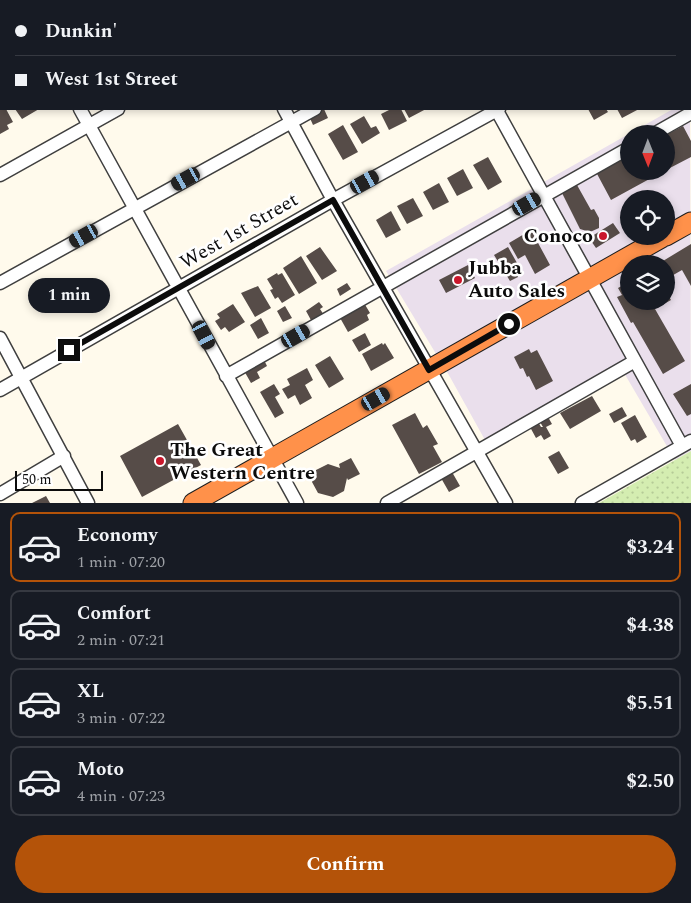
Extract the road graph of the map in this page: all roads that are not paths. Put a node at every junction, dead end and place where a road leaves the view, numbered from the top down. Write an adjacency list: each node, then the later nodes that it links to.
1 (81, 110): 9 (street)
2 (116, 110): 9 (street)
3 (285, 110): 8 (street)
4 (312, 110): 8 (street)
5 (495, 110): 14 (street, West 1st Street)
6 (498, 110): 13 (street)
7 (691, 113): 10 (street)
8 (291, 122): 14 (street); 15 (street)
9 (89, 125): 12 (street); 15 (street)
10 (670, 125)
11 (620, 153): 13 (street)
12 (0, 175)
13 (544, 195): 19 (street); 21 (street)
14 (333, 200): 21 (street); 22 (street, West 1st Street)
15 (134, 208): 20 (street); 22 (street)
16 (691, 222): 17 (highway)
17 (675, 231)
18 (650, 245): 19 (highway)
19 (589, 278): 24 (street); 25 (highway)
20 (0, 283)
21 (382, 287): 25 (street); 26 (street)
22 (179, 288): 26 (street); 27 (street, West 1st Street)
23 (0, 338): 27 (street)
24 (635, 361): 29 (street); 30 (street)
25 (429, 370): 30 (street); 32 (highway)
26 (226, 376): 32 (street)
27 (22, 377): 28 (street, West 1st Street); 31 (street)
28 (0, 390)
29 (687, 443): 39 (street)
30 (476, 452): 37 (street); 38 (street)
31 (64, 456): 33 (street); 34 (street)
32 (272, 458): 35 (highway); 36 (street)
33 (0, 494)
34 (88, 503)
35 (193, 503)
36 (298, 503)
37 (387, 503)
38 (506, 503)
39 (582, 503)

